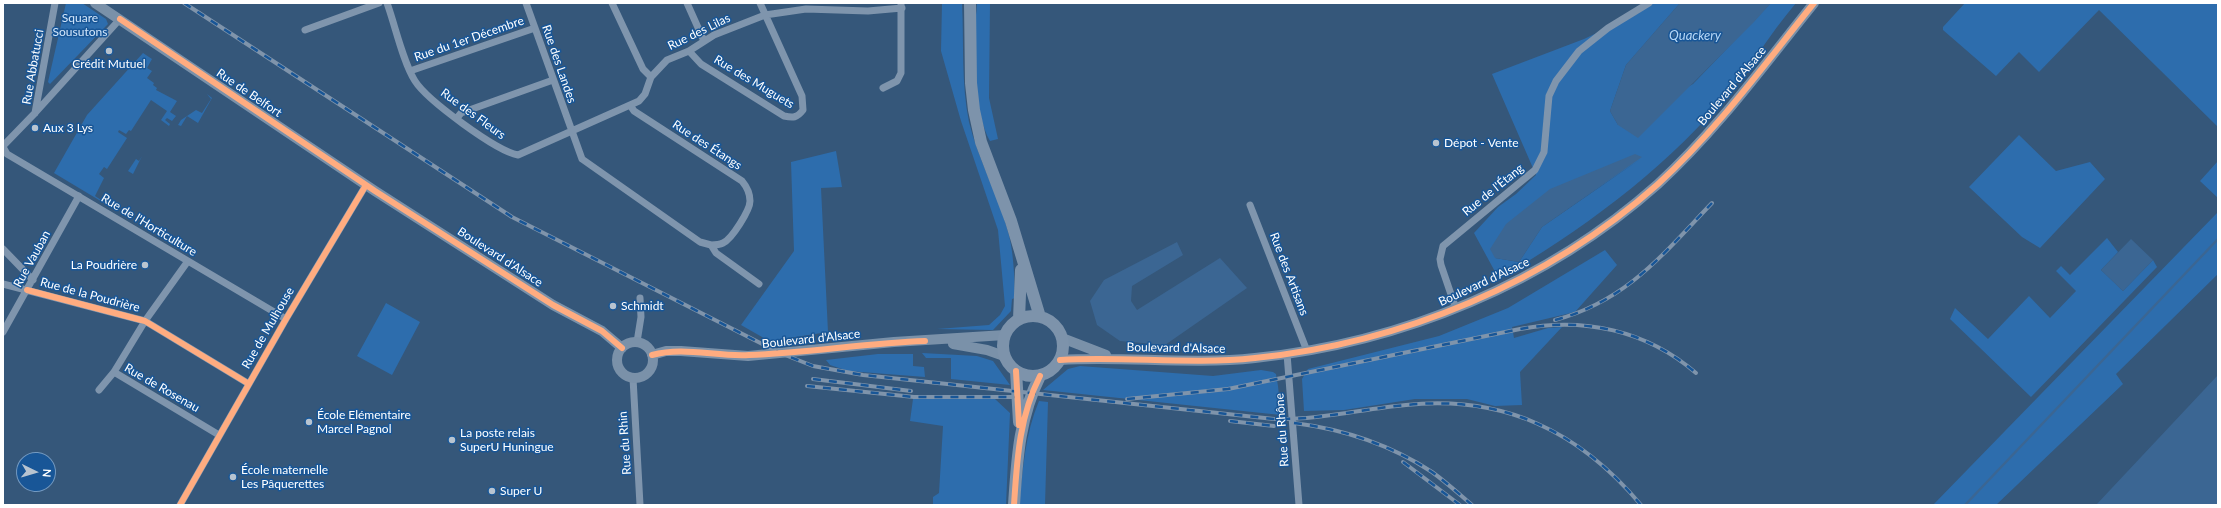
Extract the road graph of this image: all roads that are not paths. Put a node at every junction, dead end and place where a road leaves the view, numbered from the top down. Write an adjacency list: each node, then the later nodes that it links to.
1 (55, 3): 25 (street, Rue Abbatucci)
2 (95, 3): 15 (main road, Rue de Belfort)
3 (379, 3): 17 (street)
4 (387, 3): 20 (street, Rue des Fleurs)
5 (526, 3): 16 (street, Rue des Landes)
6 (612, 3): 21 (street)
7 (687, 3): 18 (street)
8 (760, 3): 14 (street)
9 (970, 3): 34 (main road)
10 (1649, 3): 41 (street, Rue de l'Étang)
11 (1814, 3): 41 (main road, Boulevard d'Alsace)
12 (901, 6): 13 (street, Rue des Lilas); 23 (street)
13 (840, 7): 14 (street, Rue des Lilas)
14 (765, 15): 18 (street, Rue des Lilas); 19 (street, Rue des Muguets)
15 (120, 19): 25 (street); 29 (main road, Rue de Belfort)
16 (535, 28): 20 (street, Rue du 1er Décembre); 22 (street, Rue des Landes)
17 (305, 30)
18 (704, 41): 19 (street, Rue des Lilas)
19 (689, 51): 21 (street, Rue des Lilas)
20 (410, 72): 26 (street, Rue des Fleurs)
21 (651, 77): 24 (street, Rue des Fleurs)
22 (553, 80): 26 (street); 27 (street, Rue des Landes)
23 (883, 88)
24 (630, 105): 27 (street, Rue des Fleurs); 32 (street, Rue des Étangs)
25 (35, 114): 28 (street, Rue Abbatucci)
26 (457, 118): 27 (street, Rue des Fleurs)
27 (572, 132): 32 (street)
28 (3, 147): 30 (street, Rue de l'Horticulture)
29 (366, 185): 43 (street, Rue de Mulhouse); 52 (main road, Boulevard d'Alsace)
30 (79, 196): 35 (street, Rue de l'Horticulture); 36 (street, Rue Vauban)
31 (1250, 205): 53 (street, Rue des Artisans)
32 (711, 245): 38 (street)
33 (3, 249): 36 (street)
34 (1021, 257): 42 (main road); 44 (main road)
35 (188, 261): 43 (street, Rue de l'Horticulture); 46 (street)
36 (34, 280): 39 (street, Rue Vauban)
37 (3, 284): 39 (street, Rue de la Poudrière)
38 (759, 284)
39 (27, 290): 45 (street, Rue Vauban); 46 (street, Rue de la Poudrière)
40 (640, 298): 50 (street)
41 (1456, 309): 53 (main road, Boulevard d'Alsace)
42 (1040, 317): 44 (main road); 49 (main road)
43 (286, 319): 63 (street, Rue de Mulhouse)
44 (1019, 319): 48 (main road)
45 (6, 320): 47 (street, Rue Vauban)
46 (145, 321): 60 (street); 63 (street, Rue de la Poudrière)
47 (3, 332)
48 (1005, 335): 51 (main road, Boulevard d'Alsace); 56 (main road)
49 (1062, 338): 57 (main road, Boulevard d'Alsace); 58 (main road)
50 (637, 342): 52 (main road); 55 (main road)
51 (925, 342): 55 (main road, Boulevard d'Alsace); 56 (main road, Boulevard d'Alsace)
52 (622, 348): 62 (main road)
53 (1307, 351): 54 (main road, Boulevard d'Alsace)
54 (1286, 354): 57 (main road, Boulevard d'Alsace); 70 (street, Rue du Rhône)
55 (652, 355): 62 (main road)
56 (1004, 356): 59 (main road)
57 (1118, 358): 58 (main road, Boulevard d'Alsace)
58 (1060, 360): 61 (main road)
59 (1016, 371): 61 (main road); 66 (main road)
60 (114, 372): 64 (street, Rue de Rosenau); 65 (street, Rue de Rosenau)
61 (1040, 376): 66 (main road)
62 (633, 378): 68 (street, Rue du Rhin)
63 (249, 384): 65 (street, Rue de Mulhouse)
64 (100, 390)
65 (219, 435): 67 (street, Rue de Mulhouse)
66 (1019, 441): 69 (main road)
67 (180, 505)
68 (640, 505)
69 (1014, 505)
70 (1298, 505)

